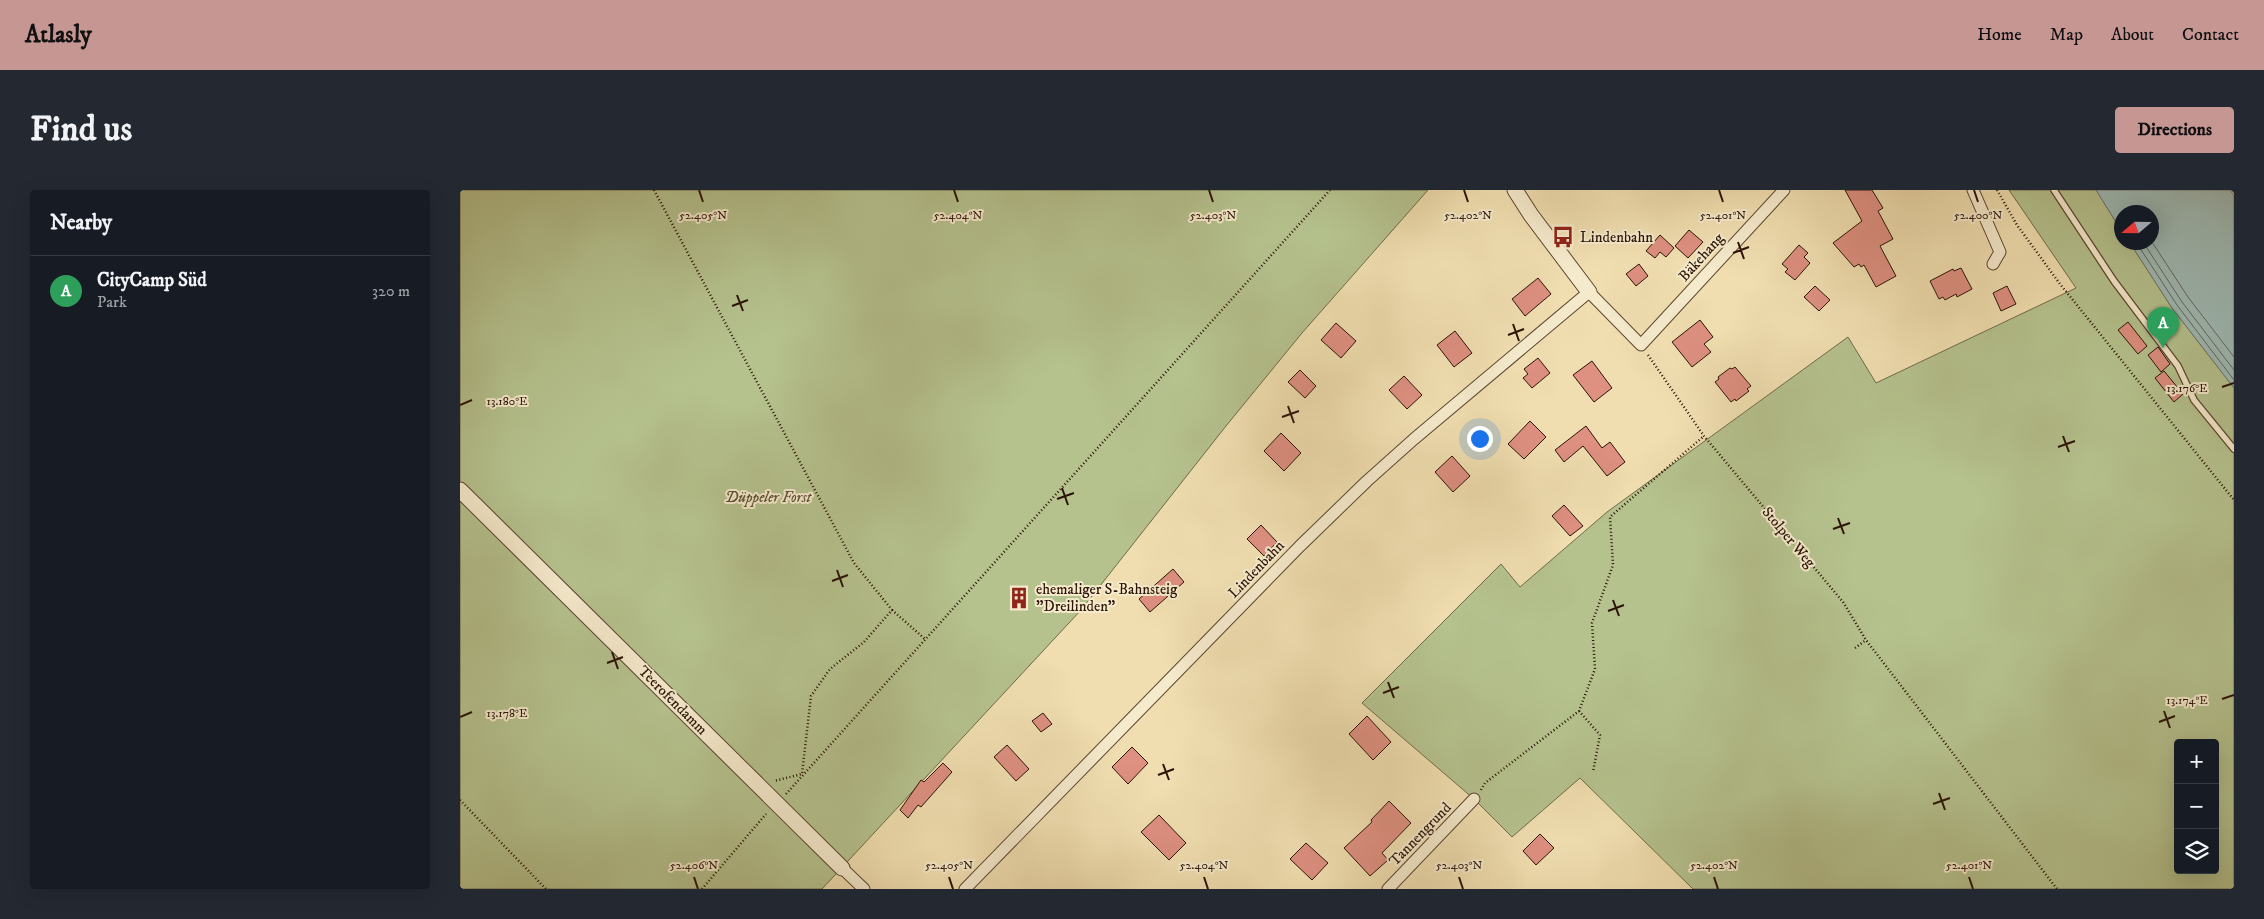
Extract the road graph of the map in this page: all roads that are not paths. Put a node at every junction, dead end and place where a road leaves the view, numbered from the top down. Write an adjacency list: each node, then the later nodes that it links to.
1 (1515, 190): 6 (street)
2 (1784, 190): 6 (street, Bäkehang)
3 (1973, 190): 5 (street)
4 (2054, 190): 7 (lane)
5 (1993, 264)
6 (1589, 292): 12 (street, Lindenbahn)
7 (2234, 448)
8 (460, 490): 10 (street, Teerofendamm)
9 (1474, 799): 13 (street, Tannengrund)
10 (842, 868): 11 (street, Teerofendamm)
11 (864, 889)
12 (965, 889)
13 (1388, 889)

